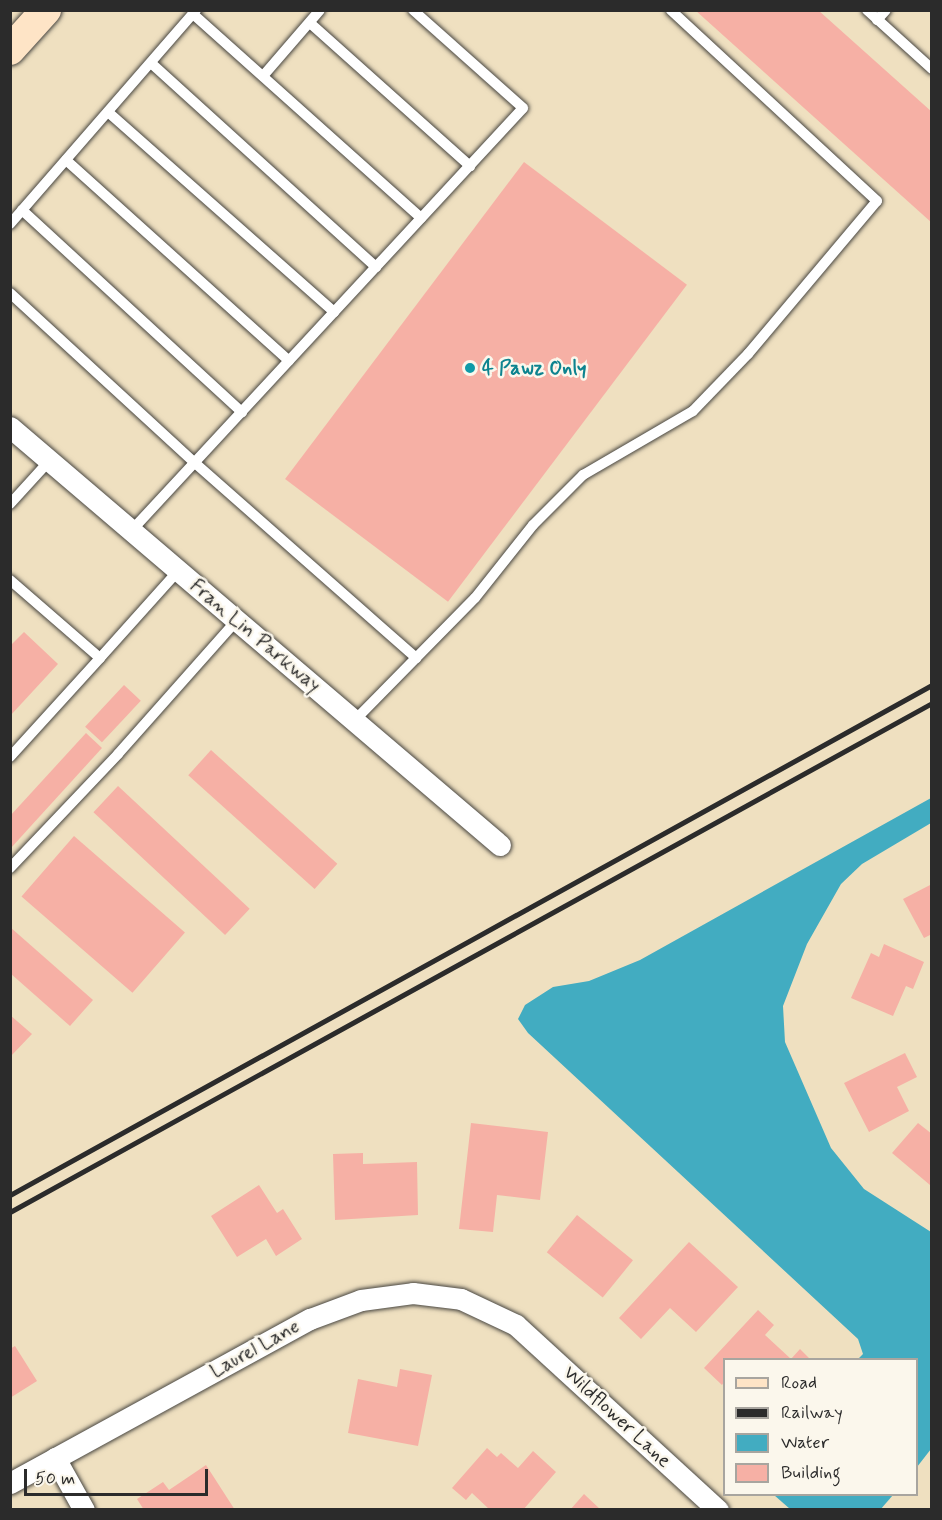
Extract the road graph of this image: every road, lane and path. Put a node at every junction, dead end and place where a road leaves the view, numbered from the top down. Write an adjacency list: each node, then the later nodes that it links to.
1 (46, 10): 10 (main road)
2 (320, 10): 9 (lane)
3 (413, 10): 16 (lane)
4 (670, 10): 34 (lane)
5 (867, 10): 8 (lane)
6 (885, 10): 8 (lane)
7 (195, 12): 11 (lane); 13 (lane)
8 (877, 20): 12 (lane)
9 (310, 23): 13 (lane); 16 (lane)
10 (10, 50)
11 (151, 63): 14 (lane); 20 (lane)
12 (930, 65)
13 (263, 76): 18 (lane)
14 (108, 112): 15 (lane); 22 (lane)
15 (66, 160): 17 (lane); 23 (lane)
16 (470, 166): 18 (lane)
17 (22, 210): 19 (lane); 24 (lane)
18 (421, 218): 20 (lane)
19 (10, 224)
20 (376, 267): 22 (lane)
21 (10, 293): 27 (lane)
22 (334, 312): 23 (lane)
23 (289, 361): 24 (lane)
24 (242, 412): 27 (lane)
25 (10, 427): 26 (street, Fran Lin Parkway)
26 (50, 460): 28 (lane); 29 (street, Fran Lin Parkway)
27 (195, 463): 29 (lane); 34 (lane)
28 (10, 504)
29 (132, 530): 30 (street, Fran Lin Parkway)
30 (179, 570): 32 (street, Fran Lin Parkway); 33 (lane)
31 (10, 580): 33 (lane)
32 (237, 620): 35 (street, Fran Lin Parkway); 38 (lane)
33 (100, 658): 36 (lane)
34 (416, 658): 35 (lane)
35 (355, 720): 37 (street, Fran Lin Parkway)
36 (10, 758)
37 (500, 845)
38 (10, 868)
39 (516, 1325): 40 (street, Laurel Lane); 43 (street, Wildflower Lane)
40 (55, 1458): 41 (street, Laurel Lane); 42 (street)
41 (10, 1483)
42 (84, 1509)
43 (718, 1509)

